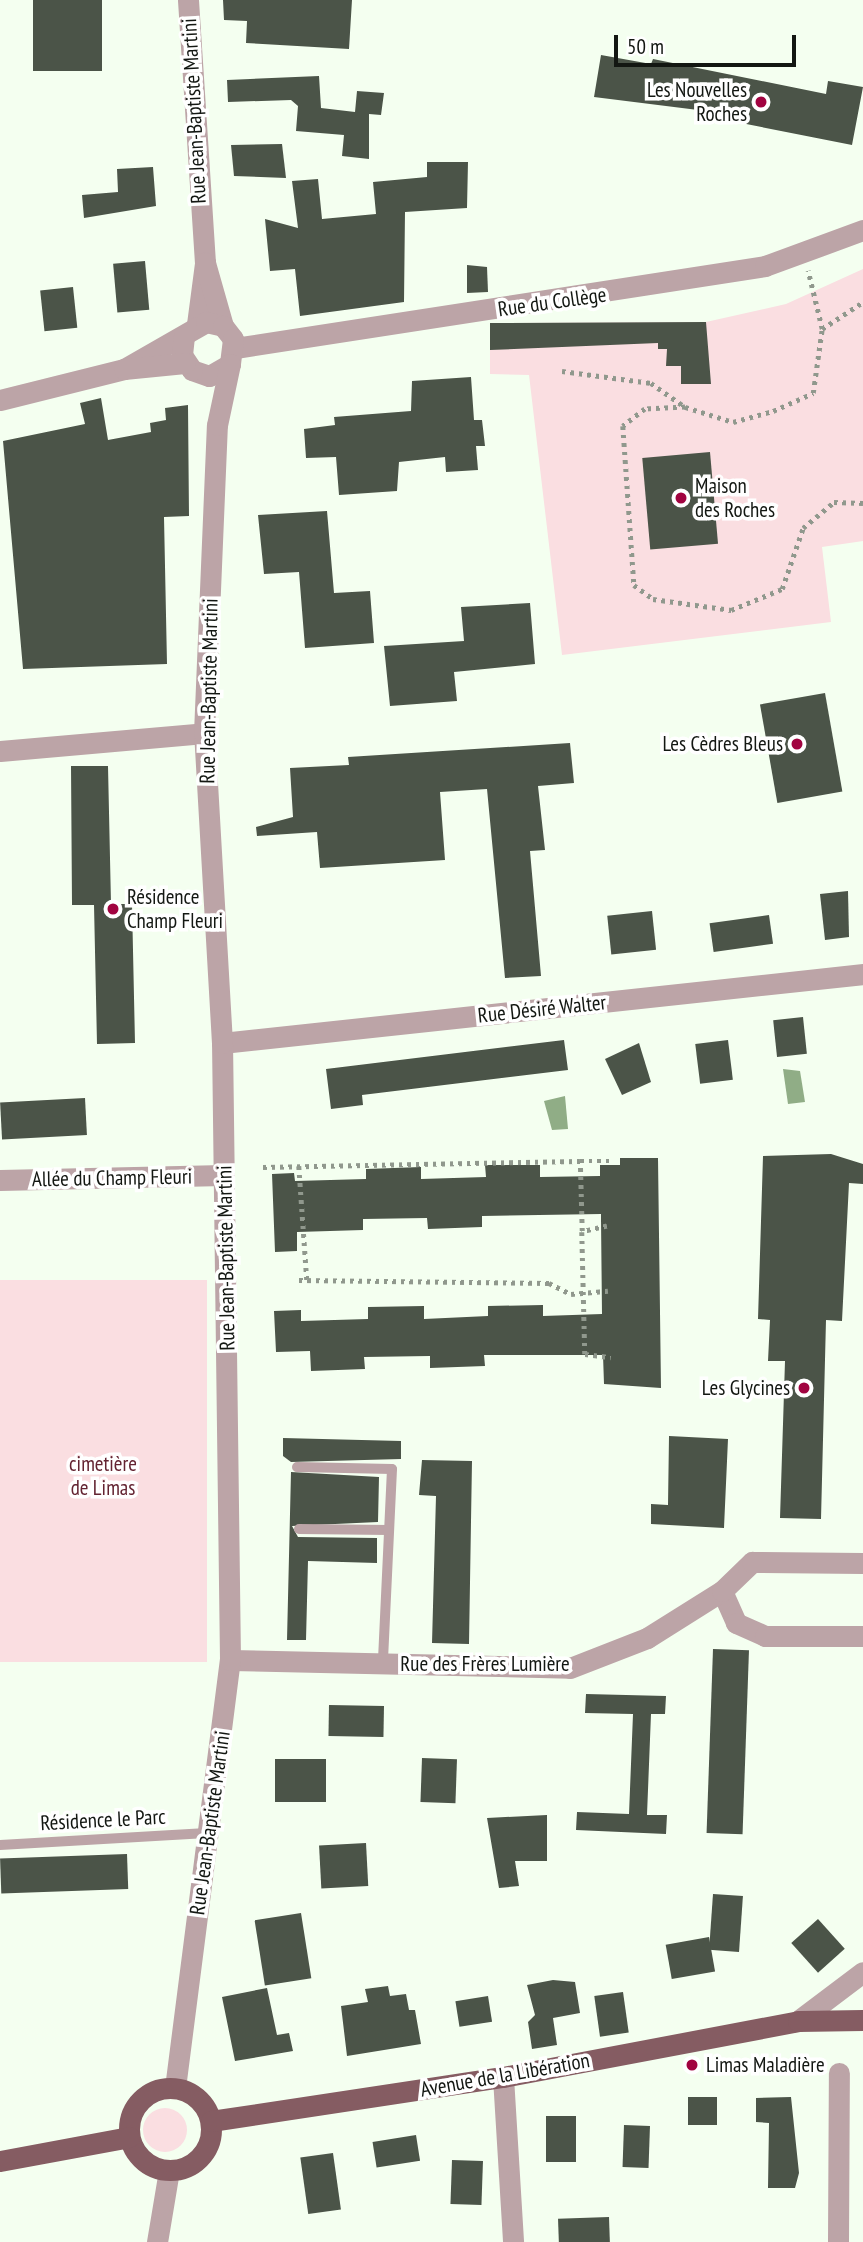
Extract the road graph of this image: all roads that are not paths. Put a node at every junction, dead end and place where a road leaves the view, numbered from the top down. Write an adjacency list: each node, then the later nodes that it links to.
1 (188, 0): 3 (street, Rue Jean-Baptiste Martini)
2 (863, 230): 6 (street, Rue du Collège)
3 (205, 263): 4 (street, Rue Jean-Baptiste Martini); 5 (street, Rue Jean-Baptiste Martini)
4 (223, 326): 5 (street); 6 (street, Rue Jean-Baptiste Martini)
5 (191, 330): 7 (street); 8 (street, Rue Jean-Baptiste Martini)
6 (233, 356): 8 (street, Rue du Collège); 10 (street, Rue Jean-Baptiste Martini)
7 (124, 369): 8 (street, Rue du Collège); 9 (street)
8 (193, 369): 10 (street, Rue Jean-Baptiste Martini)
9 (0, 400)
10 (217, 425): 11 (street, Rue Jean-Baptiste Martini)
11 (204, 733): 12 (street); 14 (street, Rue Jean-Baptiste Martini)
12 (0, 751)
13 (863, 974): 14 (street, Rue Désiré Walter)
14 (222, 1043): 15 (street, Rue Jean-Baptiste Martini)
15 (224, 1175): 16 (street, Allée du Champ Fleuri); 23 (street, Rue Jean-Baptiste Martini)
16 (0, 1180)
17 (297, 1467): 19 (lane)
18 (299, 1529): 19 (lane)
19 (389, 1530): 24 (lane)
20 (863, 1563): 21 (street, Rue des Frères Lumière)
21 (722, 1591): 22 (street); 24 (street, Rue des Frères Lumière)
22 (863, 1636)
23 (230, 1660): 24 (street, Rue des Frères Lumière); 25 (street, Rue Jean-Baptiste Martini)
24 (383, 1663)
25 (207, 1833): 26 (lane, Résidence le Parc); 32 (street, Rue Jean-Baptiste Martini)
26 (0, 1845)
27 (863, 1972): 29 (street)
28 (863, 2020): 29 (main road, Avenue de la Libération)
29 (798, 2021): 31 (main road, Avenue de la Libération)
30 (839, 2073): 39 (street)
31 (503, 2077): 33 (main road, Avenue de la Libération); 38 (street)
32 (175, 2088): 33 (main road); 34 (main road)
33 (211, 2121): 36 (main road)
34 (129, 2137): 35 (main road); 36 (main road)
35 (0, 2161)
36 (169, 2170): 37 (street)
37 (157, 2242)
38 (513, 2242)
39 (838, 2242)

